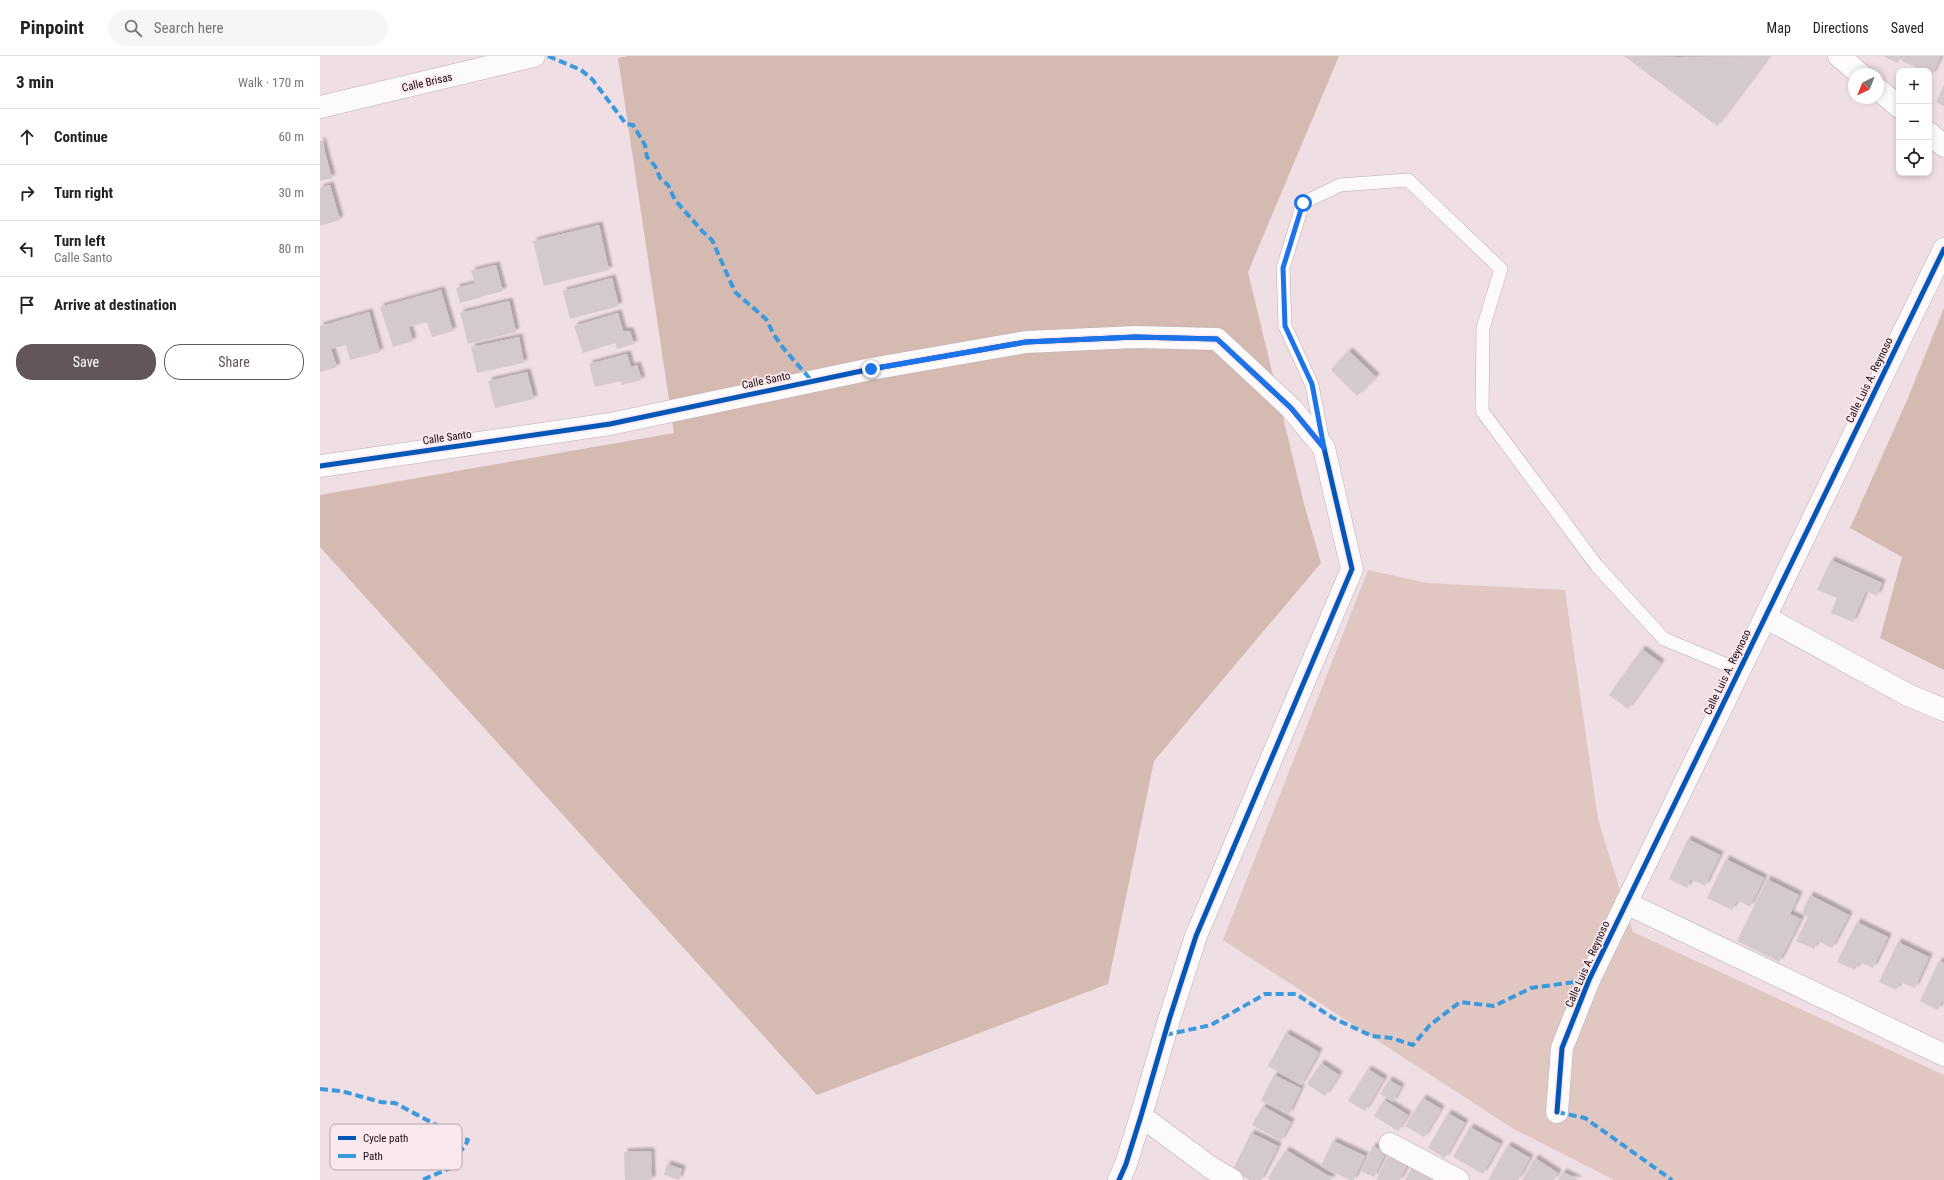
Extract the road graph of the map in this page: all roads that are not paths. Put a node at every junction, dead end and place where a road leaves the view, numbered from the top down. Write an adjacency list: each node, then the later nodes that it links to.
1 (534, 56): 6 (street, Calle Brisas)
2 (1839, 56): 3 (street)
3 (1853, 68)
4 (1884, 94): 5 (street)
5 (1896, 104)
6 (320, 107)
7 (1932, 136): 8 (street)
8 (1944, 146)
9 (1944, 249): 12 (street, Calle Luis A. Reynoso)
10 (1324, 448): 11 (street, Calle Santo); 13 (lane); 18 (street)
11 (320, 466)
12 (1766, 617): 13 (street, Calle Luis A. Reynoso); 14 (street)
13 (1739, 670): 15 (street, Calle Luis A. Reynoso)
14 (1944, 710)
15 (1626, 903): 16 (street); 17 (street, Calle Luis A. Reynoso)
16 (1944, 1055)
17 (1557, 1112)
18 (1141, 1116): 20 (street); 21 (street)
19 (1390, 1144): 22 (street)
20 (1119, 1180)
21 (1232, 1180)
22 (1458, 1180)

